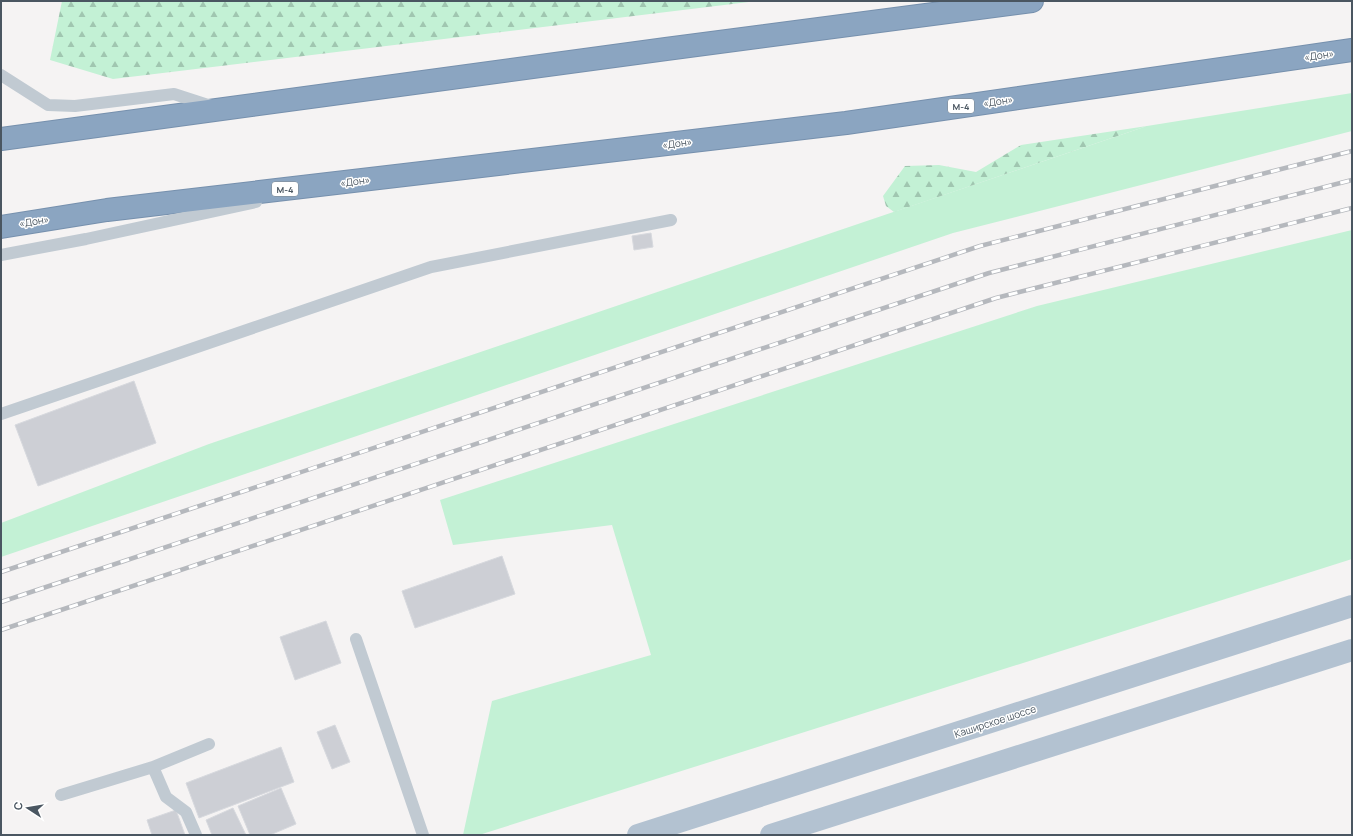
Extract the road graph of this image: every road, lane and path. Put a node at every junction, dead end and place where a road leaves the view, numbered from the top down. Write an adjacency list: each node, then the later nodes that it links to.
1 (1032, 1): 4 (highway)
2 (1352, 50): 6 (highway, «Дон» / М-4)
3 (1, 75): 4 (lane)
4 (218, 109): 5 (highway)
5 (1, 139)
6 (353, 181): 8 (highway, «Дон» / М-4); 9 (lane)
7 (671, 220): 10 (lane)
8 (1, 226)
9 (1, 254)
10 (1, 414)
11 (1352, 606): 19 (main road, Каширское шоссе)
12 (356, 639): 18 (lane)
13 (1352, 650): 20 (main road)
14 (209, 744): 15 (lane)
15 (153, 767): 16 (lane); 17 (lane)
16 (61, 795)
17 (196, 835)
18 (423, 835)
19 (638, 835)
20 (771, 835)

